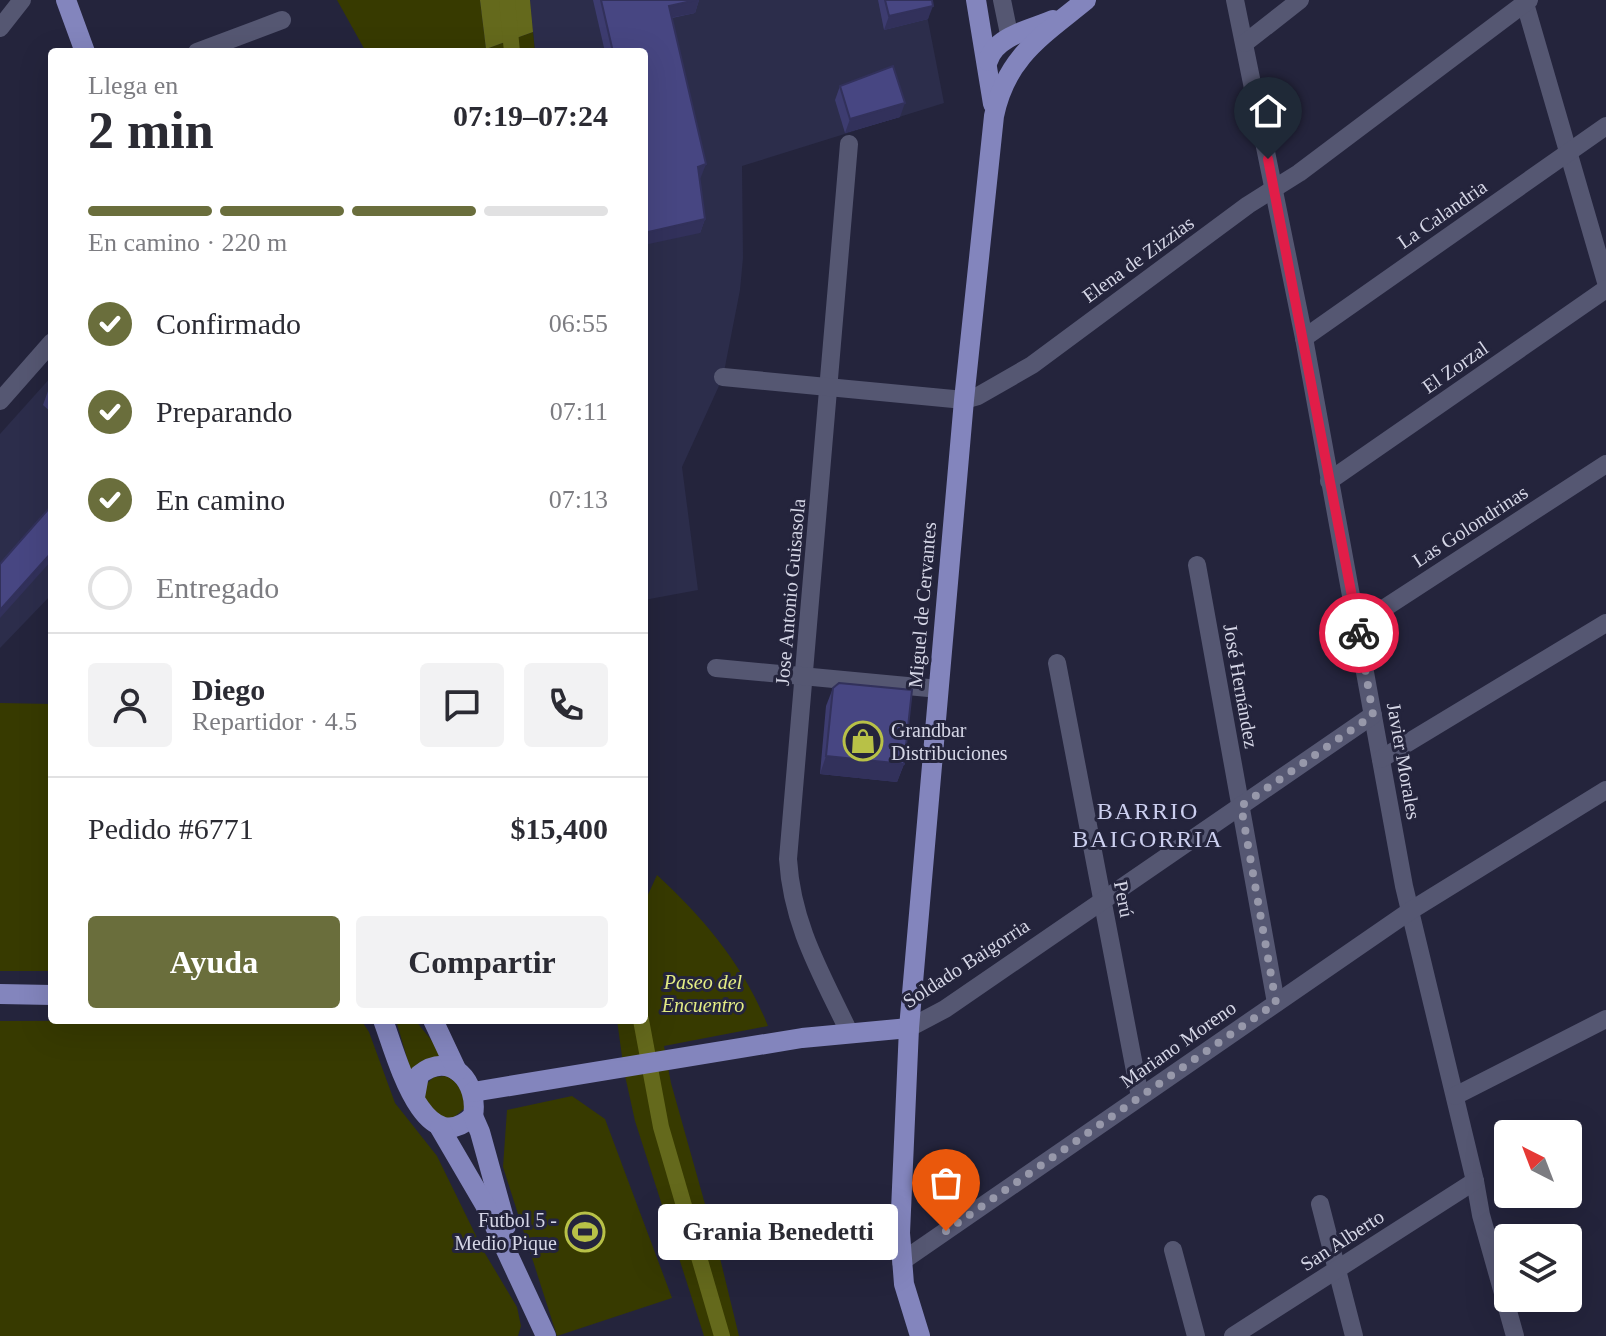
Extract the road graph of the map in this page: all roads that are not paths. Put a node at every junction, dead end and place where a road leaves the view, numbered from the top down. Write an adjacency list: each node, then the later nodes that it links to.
1 (22, 0): 10 (street)
2 (66, 0): 13 (main road)
3 (976, 0): 11 (main road, Miguel de Cervantes)
4 (1002, 0): 11 (street)
5 (1235, 0): 12 (street, Javier Morales)
6 (1300, 0): 12 (street)
7 (1526, 1): 19 (street); 20 (street, Elena de Zizzias)
8 (1080, 5): 11 (main road); 15 (main road)
9 (282, 20): 14 (street)
10 (0, 28)
11 (991, 40): 15 (main road); 16 (main road, Miguel de Cervantes)
12 (1245, 43): 20 (street, Javier Morales)
13 (84, 48)
14 (208, 48)
15 (1027, 50): 16 (main road, Miguel de Cervantes)
16 (994, 116): 29 (main road, Miguel de Cervantes)
17 (1606, 126): 19 (street, La Calandria)
18 (849, 144): 27 (street, Jose Antonio Guisasola)
19 (1567, 153): 21 (street); 23 (street, La Calandria)
20 (1274, 189): 23 (street, Javier Morales); 29 (street, Elena de Zizzias)
21 (1606, 282)
22 (1606, 289): 31 (street, El Zorzal)
23 (1304, 338): 31 (street, Javier Morales)
24 (48, 346): 28 (street)
25 (0, 373): 28 (street)
26 (723, 377): 27 (street)
27 (828, 387): 29 (street); 37 (street, Jose Antonio Guisasola)
28 (4, 396)
29 (964, 400): 38 (main road, Miguel de Cervantes)
30 (1606, 464): 34 (street, Las Golondrinas)
31 (1329, 481): 34 (street, Javier Morales)
32 (1197, 565): 42 (street, José Hernández)
33 (1606, 623): 40 (street)
34 (1357, 626): 39 (street, Javier Morales)
35 (1057, 663): 43 (street, Perú)
36 (716, 668): 37 (street)
37 (806, 675): 38 (street); 52 (street, Jose Antonio Guisasola)
38 (939, 689): 51 (main road, Miguel de Cervantes)
39 (1373, 715): 40 (street, Javier Morales); 42 (street, Soldado Baigorria)
40 (1381, 759): 44 (street, Javier Morales)
41 (1606, 790): 44 (street, Mariano Moreno)
42 (1241, 806): 43 (street, Soldado Baigorria); 47 (street, José Hernández)
43 (1102, 901): 51 (street, Soldado Baigorria); 57 (street, Perú)
44 (1410, 911): 47 (street, Mariano Moreno); 55 (street, Javier Morales)
45 (0, 994): 46 (main road)
46 (48, 995)
47 (1276, 1003): 57 (street, Mariano Moreno)
48 (1606, 1019): 55 (street)
49 (385, 1024): 56 (main road)
50 (434, 1024): 53 (main road)
51 (909, 1028): 52 (main road, Soldado Baigorria); 63 (main road, Miguel de Cervantes)
52 (849, 1032): 54 (main road, Soldado Baigorria)
53 (457, 1071): 54 (main road); 56 (main road)
54 (473, 1092): 58 (main road)
55 (1455, 1096): 60 (street, Javier Morales)
56 (415, 1097): 59 (main road)
57 (1140, 1097): 63 (street, Mariano Moreno)
58 (473, 1116): 59 (main road); 65 (main road)
59 (440, 1128): 65 (main road)
60 (1475, 1181): 64 (street, San Alberto); 71 (street, Javier Morales)
61 (1320, 1204): 64 (street)
62 (1173, 1250): 68 (street)
63 (901, 1262): 67 (main road, Miguel de Cervantes)
64 (1337, 1269): 69 (street, San Alberto); 70 (street)
65 (522, 1284): 66 (main road)
66 (546, 1336)
67 (920, 1336)
68 (1196, 1336)
69 (1233, 1336)
70 (1354, 1336)
71 (1515, 1336)

